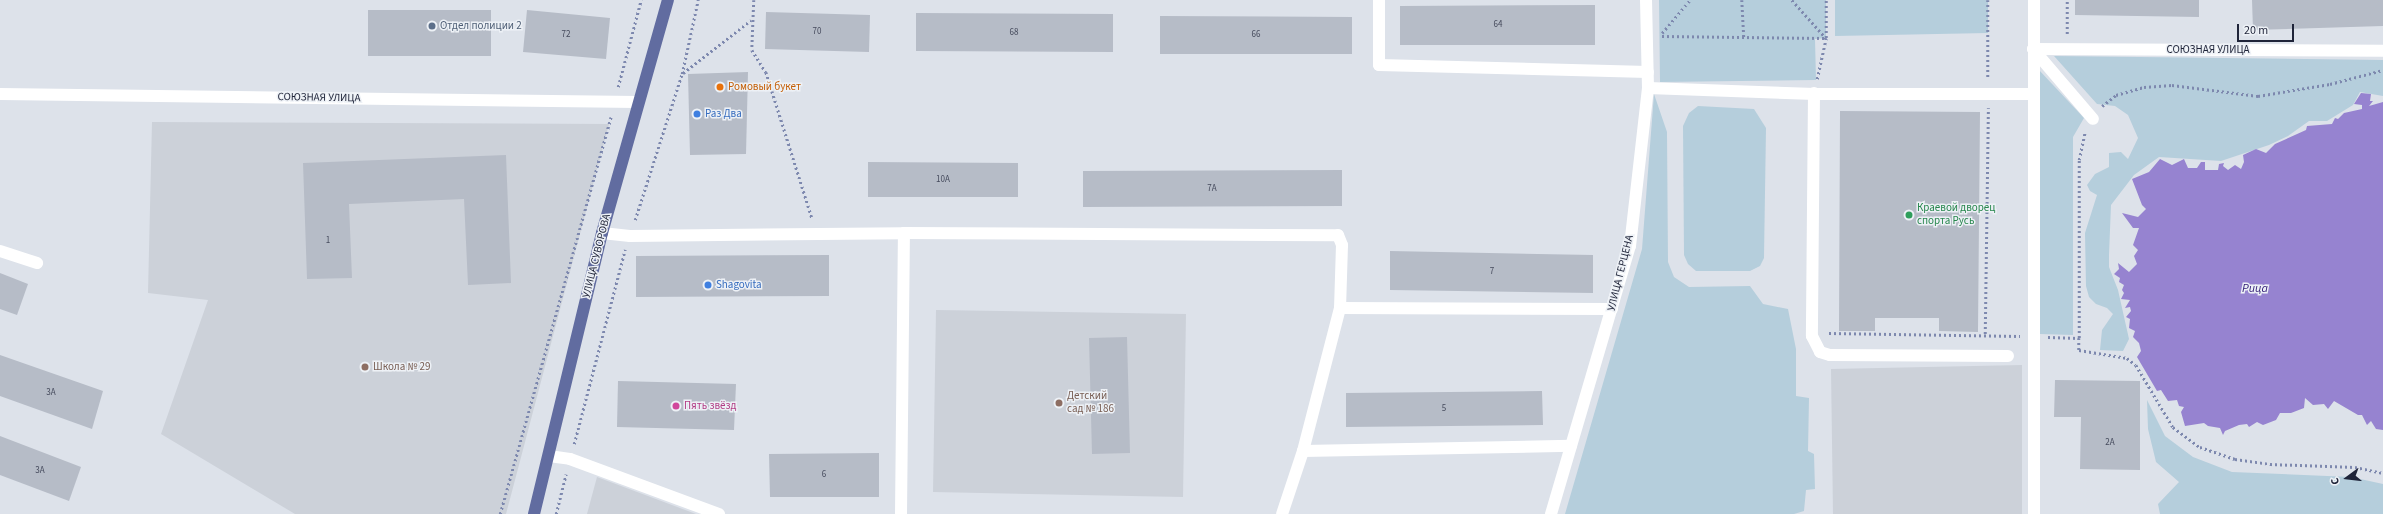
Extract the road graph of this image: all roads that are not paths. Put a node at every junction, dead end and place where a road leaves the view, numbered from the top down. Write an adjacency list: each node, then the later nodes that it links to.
1 (668, 0): 12 (main road, УЛИЦА СУВОРОВА)
2 (1379, 0): 7 (street)
3 (1646, 0): 7 (street, УЛИЦА ГЕРЦЕНА)
4 (2034, 0): 5 (street)
5 (2033, 49): 6 (street, СОЮЗНАЯ УЛИЦА); 11 (street); 13 (street)
6 (2383, 51)
7 (1648, 72): 8 (street, УЛИЦА ГЕРЦЕНА)
8 (1648, 88): 9 (street); 19 (street, УЛИЦА ГЕРЦЕНА)
9 (1814, 93): 11 (street); 20 (street)
10 (0, 94): 12 (street, СОЮЗНАЯ УЛИЦА)
11 (2034, 94): 30 (street)
12 (638, 102): 14 (main road, УЛИЦА СУВОРОВА)
13 (2093, 119)
14 (602, 233): 15 (street); 23 (main road, УЛИЦА СУВОРОВА)
15 (904, 233): 18 (street); 27 (street)
16 (0, 251): 17 (street)
17 (37, 263)
18 (1340, 308): 19 (street); 22 (street)
19 (1612, 309): 21 (street, УЛИЦА ГЕРЦЕНА)
20 (2008, 356)
21 (1571, 446): 22 (street); 29 (street, УЛИЦА ГЕРЦЕНА)
22 (1303, 451): 28 (street)
23 (549, 456): 24 (street); 25 (main road, УЛИЦА СУВОРОВА)
24 (699, 510): 26 (street)
25 (534, 514)
26 (719, 514)
27 (901, 514)
28 (1282, 514)
29 (1551, 514)
30 (2034, 514)

